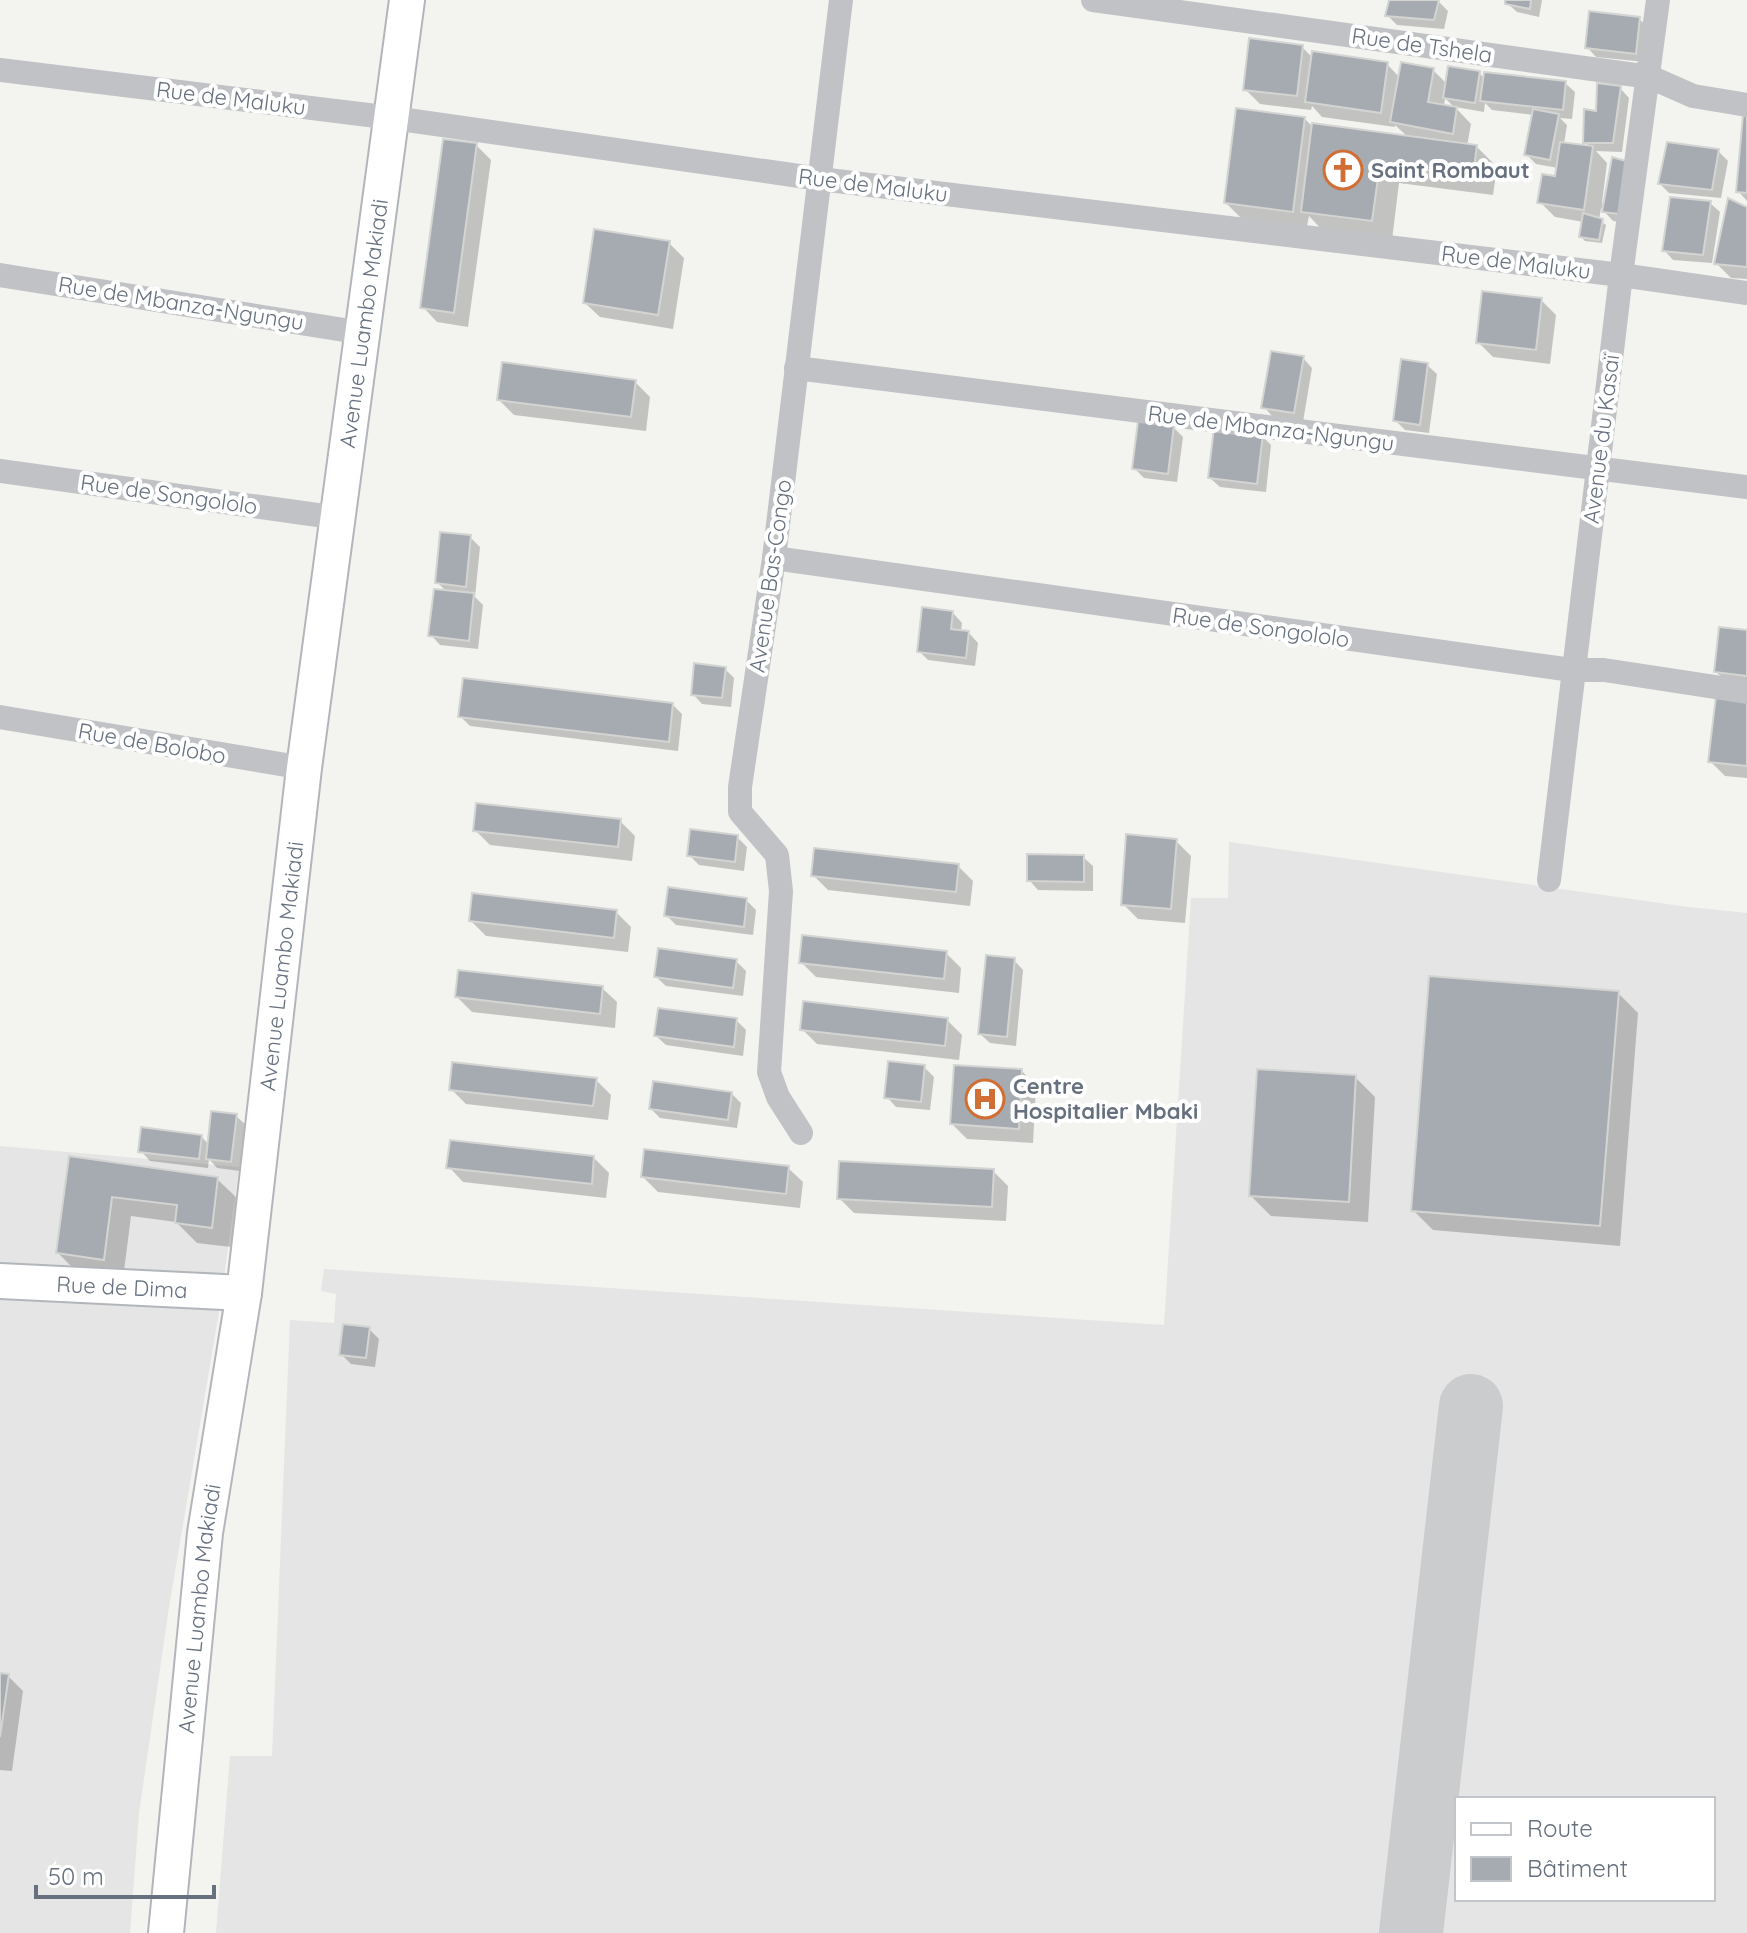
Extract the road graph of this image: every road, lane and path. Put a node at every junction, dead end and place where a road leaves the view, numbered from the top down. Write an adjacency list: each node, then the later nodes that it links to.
1 (407, 0): 8 (main road, Avenue Luambo Makiadi)
2 (841, 0): 9 (street, Avenue Bas-Congo)
3 (1093, 0): 6 (street, Rue de Tshela)
4 (1658, 0): 6 (street, Avenue du Kasaï)
5 (0, 70): 8 (street, Rue de Maluku)
6 (1650, 77): 7 (street, Rue de Tshela); 11 (street, Avenue du Kasaï)
7 (1747, 105)
8 (393, 118): 9 (street, Rue de Maluku); 13 (main road, Avenue Luambo Makiadi)
9 (820, 179): 11 (street, Rue de Maluku); 14 (street, Avenue Bas-Congo)
10 (0, 275): 13 (street, Rue de Mbanza-Ngungu)
11 (1621, 275): 12 (street, Rue de Maluku); 15 (street, Avenue du Kasaï)
12 (1747, 293)
13 (363, 333): 18 (main road, Avenue Luambo Makiadi)
14 (796, 368): 15 (street, Rue de Mbanza-Ngungu); 19 (street, Avenue Bas-Congo)
15 (1598, 469): 17 (street, Rue de Mbanza-Ngungu); 20 (street, Avenue du Kasaï)
16 (0, 471): 18 (street, Rue de Songololo)
17 (1747, 487)
18 (339, 518): 23 (main road, Avenue Luambo Makiadi)
19 (774, 558): 20 (street, Rue de Songololo); 25 (street, Avenue Bas-Congo)
20 (1572, 670): 21 (street, Rue de Songololo); 24 (street, Avenue du Kasaï)
21 (1747, 692)
22 (0, 717): 23 (street, Rue de Bolobo)
23 (304, 768): 27 (main road, Avenue Luambo Makiadi)
24 (1549, 880)
25 (801, 1133)
26 (0, 1281): 27 (main road, Rue de Dima)
27 (244, 1293): 28 (main road, Avenue Luambo Makiadi)
28 (166, 1933)

